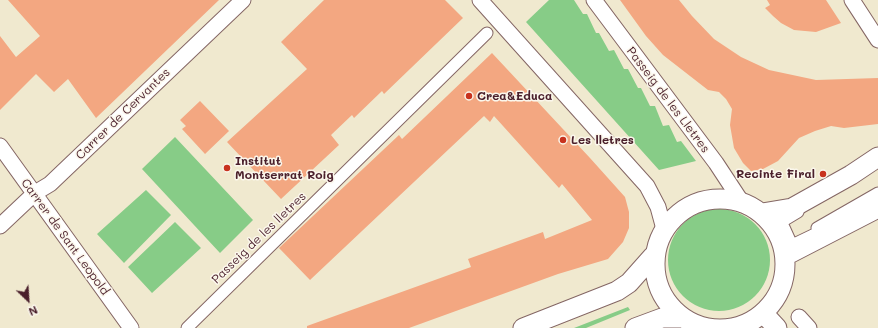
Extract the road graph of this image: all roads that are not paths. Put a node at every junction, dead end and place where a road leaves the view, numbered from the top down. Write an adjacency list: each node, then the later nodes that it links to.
1 (243, 0): 10 (street, Carrer de Cervantes)
2 (480, 0): 16 (street)
3 (594, 0): 12 (street, Passeig de les Lletres)
4 (852, 0): 6 (street)
5 (487, 33): 23 (street, Passeig de les lletres)
6 (878, 40)
7 (0, 146): 10 (street, Carrer de Sant Leopold)
8 (878, 157): 14 (street)
9 (878, 165): 11 (street)
10 (35, 193): 15 (street, Carrer de Cervantes); 22 (street, Carrer de Sant Leopold)
11 (878, 193)
12 (741, 201): 14 (street); 16 (street)
13 (878, 208): 18 (street)
14 (762, 213): 18 (street)
15 (0, 226)
16 (664, 229): 17 (street)
17 (653, 256): 21 (street); 24 (street)
18 (785, 256): 19 (street)
19 (764, 314): 26 (street); 27 (street)
20 (799, 317): 28 (street)
21 (683, 318): 25 (street); 26 (street)
22 (131, 328)
23 (187, 328)
24 (523, 328)
25 (635, 328)
26 (719, 328)
27 (777, 328)
28 (809, 328)

